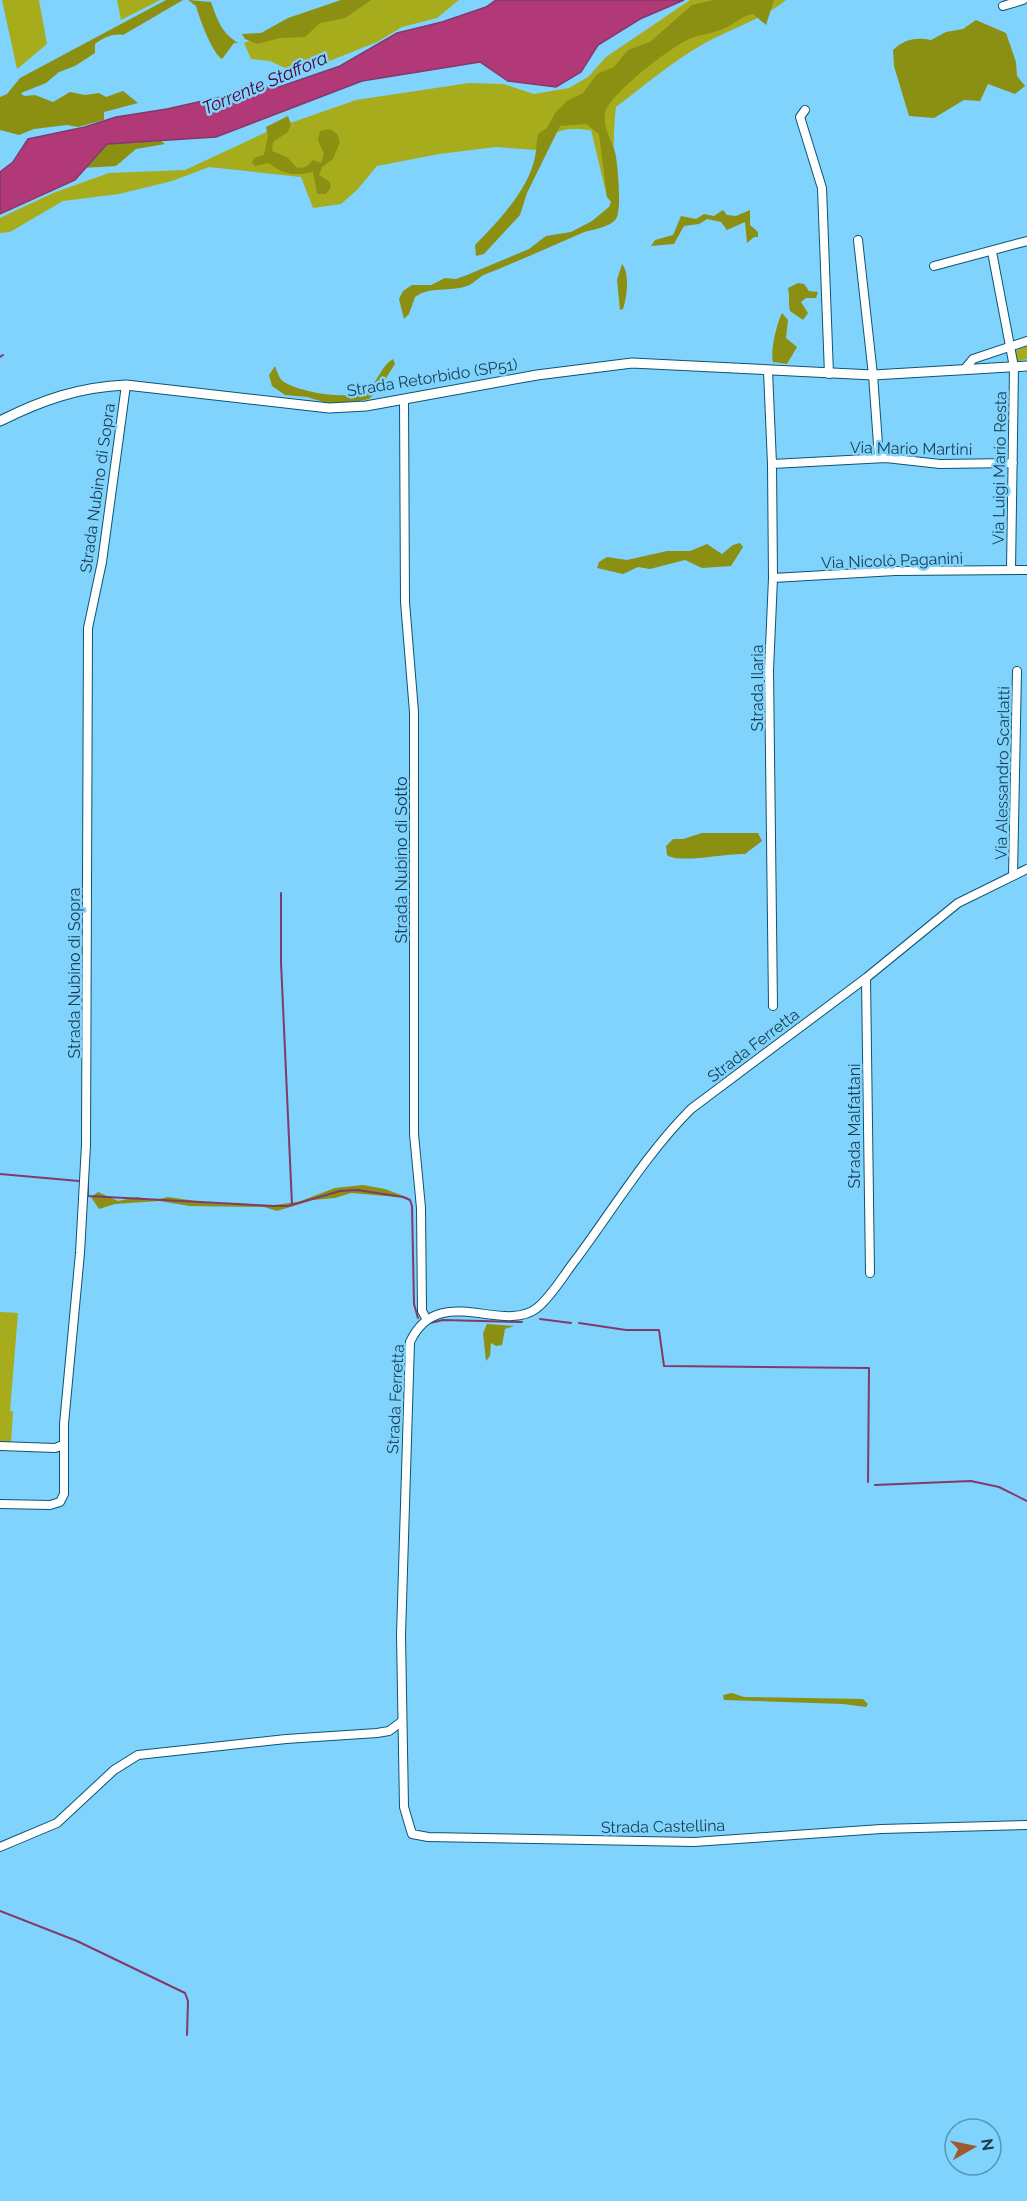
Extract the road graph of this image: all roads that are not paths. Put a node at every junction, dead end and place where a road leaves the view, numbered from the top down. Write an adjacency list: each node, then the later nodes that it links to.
1 (1023, 0): 2 (street)
2 (1003, 6)
3 (805, 110): 14 (street)
4 (858, 240): 15 (street)
5 (1027, 241): 6 (street)
6 (992, 252): 7 (street); 9 (street, Via Luigi Mario Resta)
7 (934, 266)
8 (1027, 341): 9 (street)
9 (1011, 346): 11 (street, Via Luigi Mario Resta); 12 (street)
10 (1027, 366): 11 (street, Strada Retorbido (SP51))
11 (1014, 367): 12 (street, Strada Retorbido (SP51)); 20 (street, Via Luigi Mario Resta)
12 (964, 370): 15 (street, Strada Retorbido (SP51))
13 (768, 371): 14 (street, Strada Retorbido (SP51)); 17 (street, Strada Retorbido (SP51)); 21 (street, Strada Ilaria)
14 (829, 374): 15 (street, Strada Retorbido (SP51))
15 (873, 375): 19 (street)
16 (126, 386): 17 (street, Strada Retorbido (SP51)); 18 (street, Strada Retorbido (SP51)); 32 (street, Strada Nubino di Sopra)
17 (404, 400): 31 (street, Strada Nubino di Sotto)
18 (0, 421)
19 (879, 458): 20 (street, Via Mario Martini); 21 (street, Via Mario Martini)
20 (1013, 463): 22 (street, Via Luigi Mario Resta)
21 (772, 464): 24 (street, Strada Ilaria)
22 (1011, 570): 23 (street, Via Nicolò Paganini); 24 (street, Via Nicolò Paganini)
23 (1027, 570)
24 (773, 578): 29 (street, Strada Ilaria)
25 (1017, 672): 27 (street, Via Alessandro Scarlatti)
26 (1027, 869): 27 (street, Strada Ferretta)
27 (1013, 876): 28 (street, Strada Ferretta)
28 (866, 978): 30 (street, Strada Malfattani); 31 (street, Strada Ferretta)
29 (773, 1006)
30 (870, 1273)
31 (426, 1318): 35 (street, Strada Ferretta)
32 (63, 1445): 33 (street); 34 (street, Strada Nubino di Sopra)
33 (0, 1446)
34 (0, 1504)
35 (401, 1722): 36 (street); 37 (street, Strada Castellina)
36 (389, 1731): 37 (street); 39 (street)
37 (403, 1743): 38 (street, Strada Castellina)
38 (1027, 1825)
39 (0, 1847)

